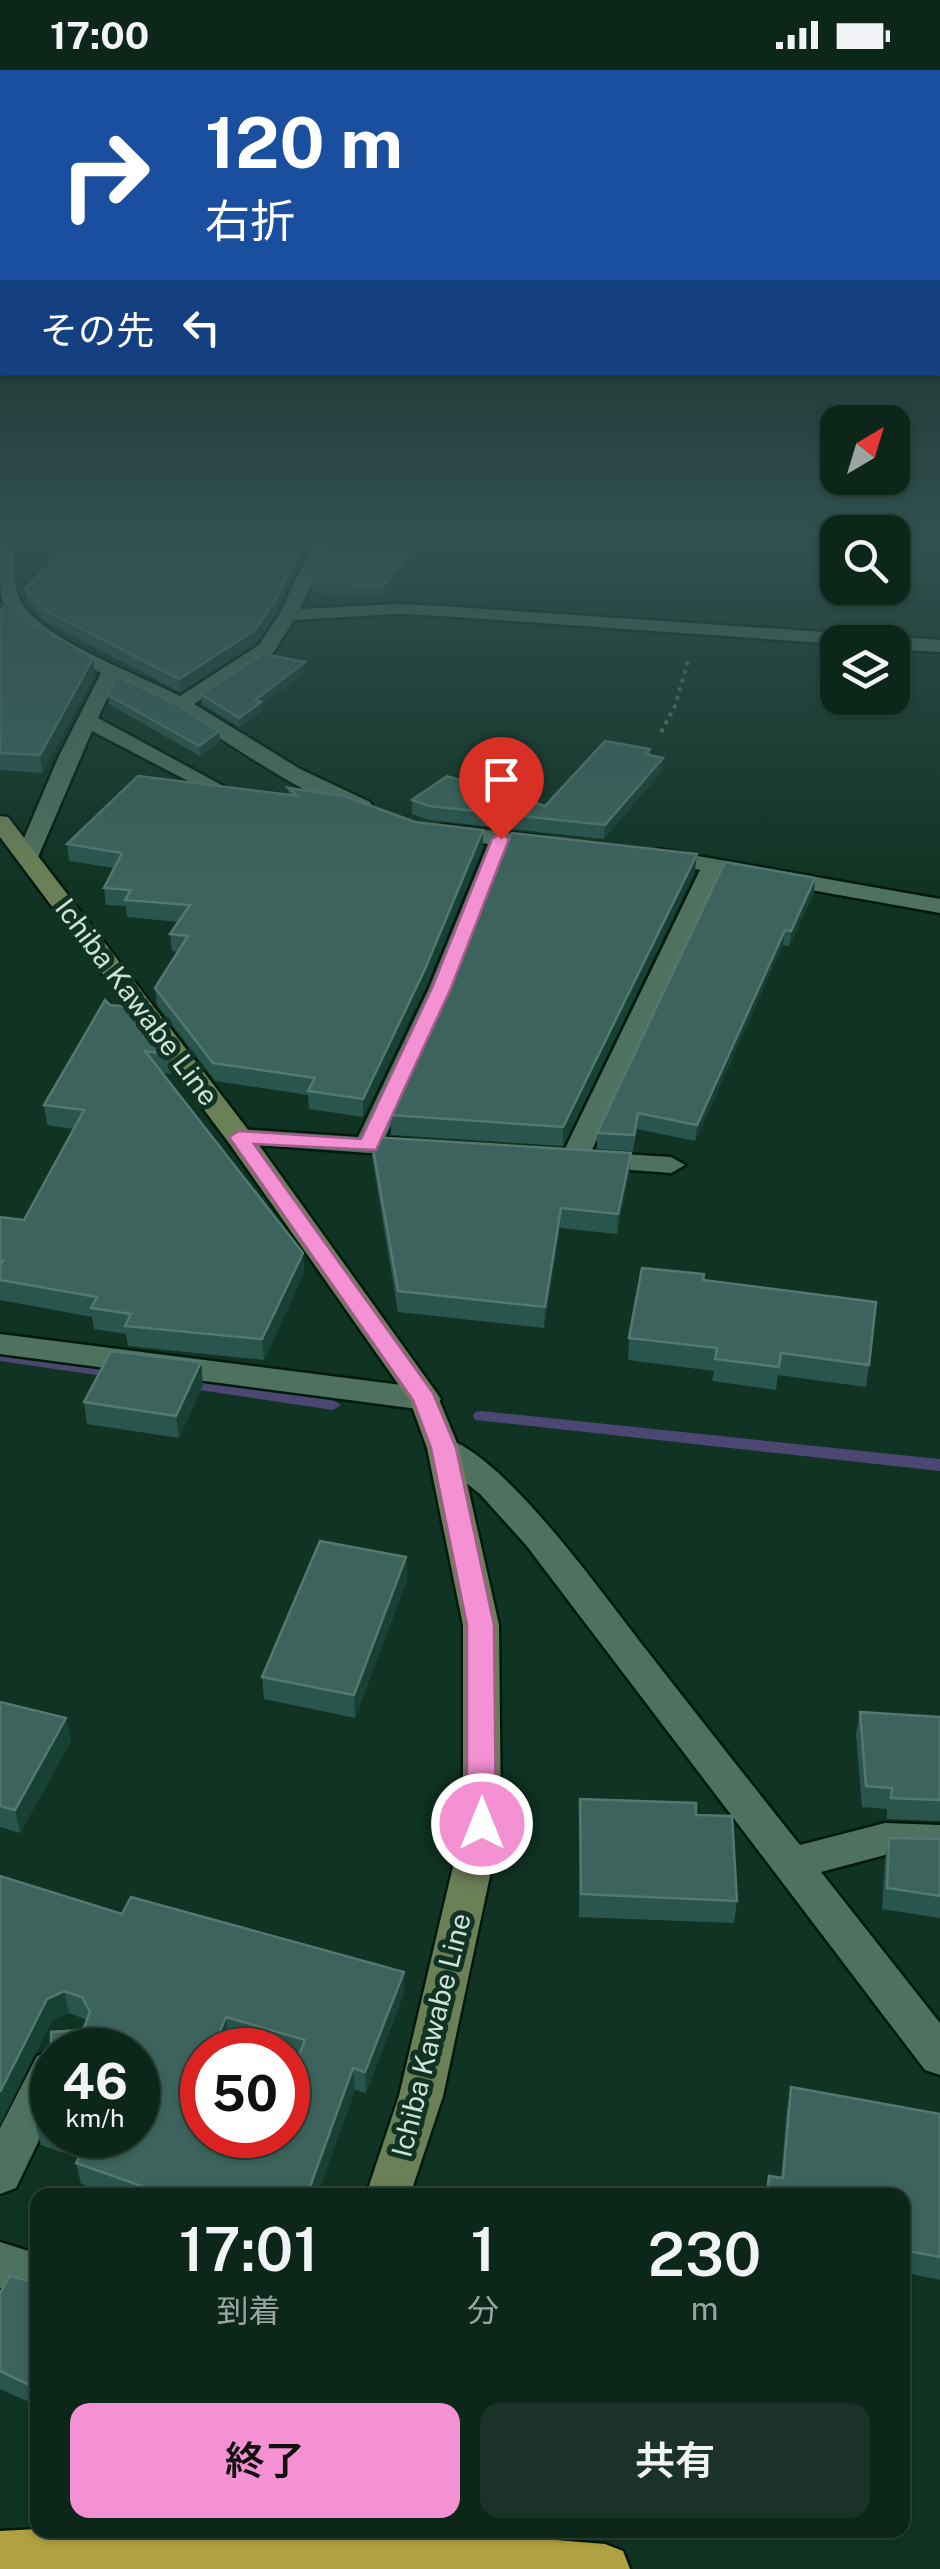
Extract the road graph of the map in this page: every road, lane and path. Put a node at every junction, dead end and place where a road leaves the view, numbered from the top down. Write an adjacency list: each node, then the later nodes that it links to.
1 (80, 654): 4 (street)
2 (259, 654): 5 (street)
3 (688, 654): 7 (path)
4 (111, 671): 5 (street); 6 (street)
5 (180, 704): 9 (street)
6 (88, 721): 8 (street); 15 (street)
7 (660, 732)
8 (216, 788)
9 (375, 812)
10 (0, 822): 15 (main road, Ichiba Kawabe Line)
11 (425, 830): 12 (street)
12 (501, 839): 13 (street); 19 (street)
13 (576, 847)
14 (632, 853): 16 (street)
15 (28, 857): 18 (main road, Ichiba Kawabe Line)
16 (714, 864): 17 (street); 21 (street)
17 (940, 906)
18 (239, 1137): 19 (street); 23 (main road, Ichiba Kawabe Line)
19 (368, 1146): 20 (street)
20 (443, 1150)
21 (671, 1165)
22 (0, 1344): 23 (street)
23 (424, 1399): 24 (main road, Ichiba Kawabe Line)
24 (444, 1448): 26 (street); 30 (main road, Ichiba Kawabe Line)
25 (940, 1841): 26 (street)
26 (791, 1864): 27 (street)
27 (940, 2056)
28 (30, 2114): 29 (street)
29 (0, 2174)
30 (390, 2188)
31 (0, 2265): 32 (street)
32 (30, 2274)
33 (272, 2547): 34 (highway); 35 (highway)
34 (0, 2556)
35 (604, 2569)

